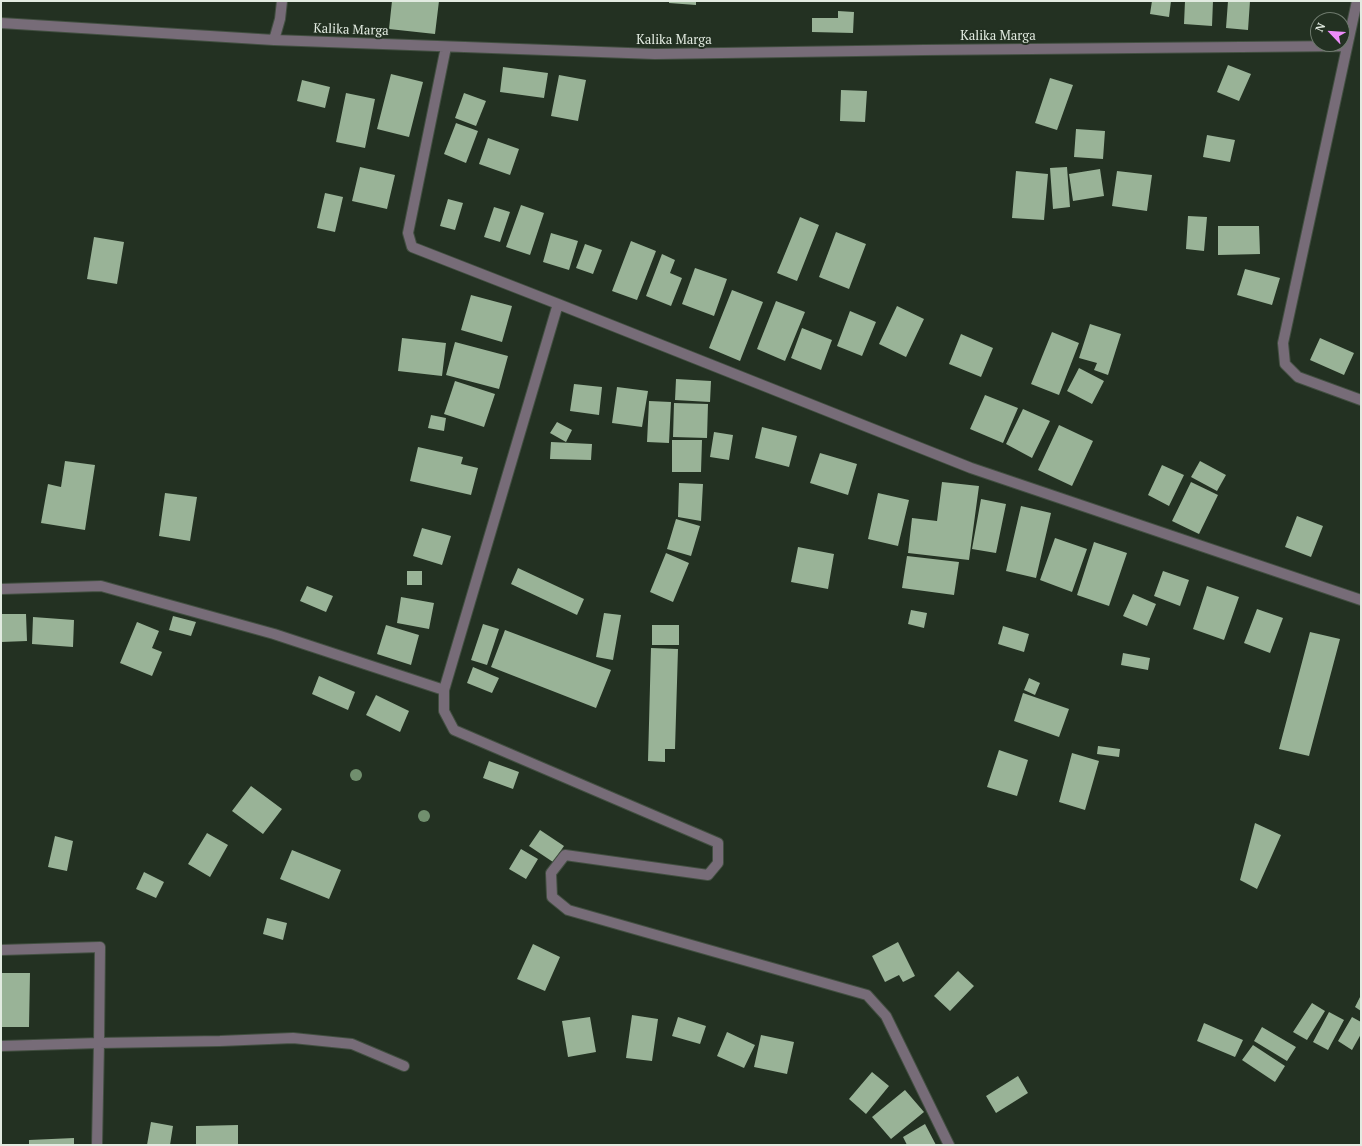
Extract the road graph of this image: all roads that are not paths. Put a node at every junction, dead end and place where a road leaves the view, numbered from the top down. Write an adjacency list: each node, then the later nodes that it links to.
1 (282, 1): 5 (street)
2 (1357, 1): 4 (street)
3 (1, 23): 5 (street, Kalika Marga)
4 (1350, 32)
5 (274, 40): 7 (street, Kalika Marga)
6 (1310, 46): 7 (street, Kalika Marga)
7 (446, 48): 9 (street)
8 (1346, 52): 10 (street)
9 (558, 304): 12 (street); 13 (street)
10 (1361, 400)
11 (1, 589): 13 (street)
12 (1361, 600)
13 (444, 690): 19 (street)
14 (1, 950): 15 (street)
15 (99, 1043): 16 (street); 17 (street); 18 (street)
16 (1, 1046)
17 (404, 1066)
18 (97, 1145)
19 (949, 1145)

